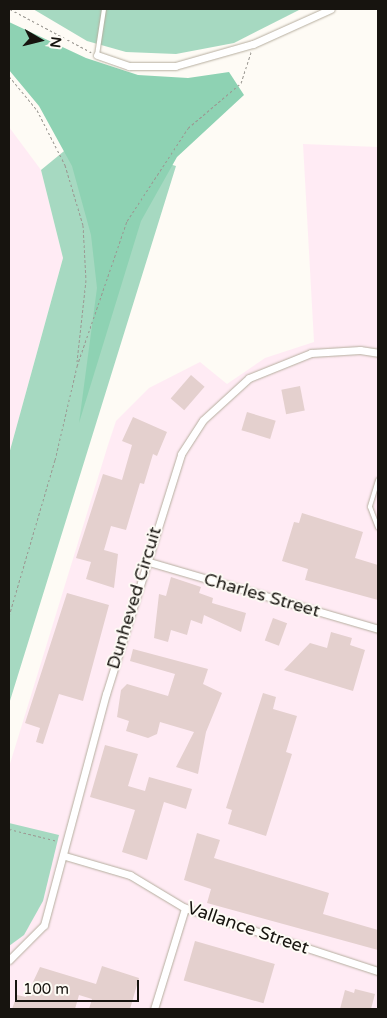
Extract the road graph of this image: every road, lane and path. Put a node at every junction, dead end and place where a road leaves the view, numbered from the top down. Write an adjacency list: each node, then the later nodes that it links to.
1 (10, 9): 5 (path)
2 (104, 9): 6 (lane)
3 (331, 9): 4 (street)
4 (253, 44): 6 (street); 9 (path)
5 (84, 49)
6 (97, 55)
7 (9, 76): 9 (path)
8 (378, 353): 12 (street, Dunheved Circuit)
9 (77, 366): 13 (path)
10 (378, 480): 11 (lane)
11 (378, 528)
12 (146, 561): 14 (street, Charles Street); 16 (street, Dunheved Circuit)
13 (9, 616)
14 (378, 629)
15 (9, 829): 16 (path)
16 (68, 843): 17 (street, Dunheved Circuit)
17 (66, 856): 18 (street, Vallance Street); 19 (street, Dunheved Circuit)
18 (185, 908): 20 (street, Vallance Street); 21 (street)
19 (9, 960)
20 (378, 970)
21 (154, 1009)

